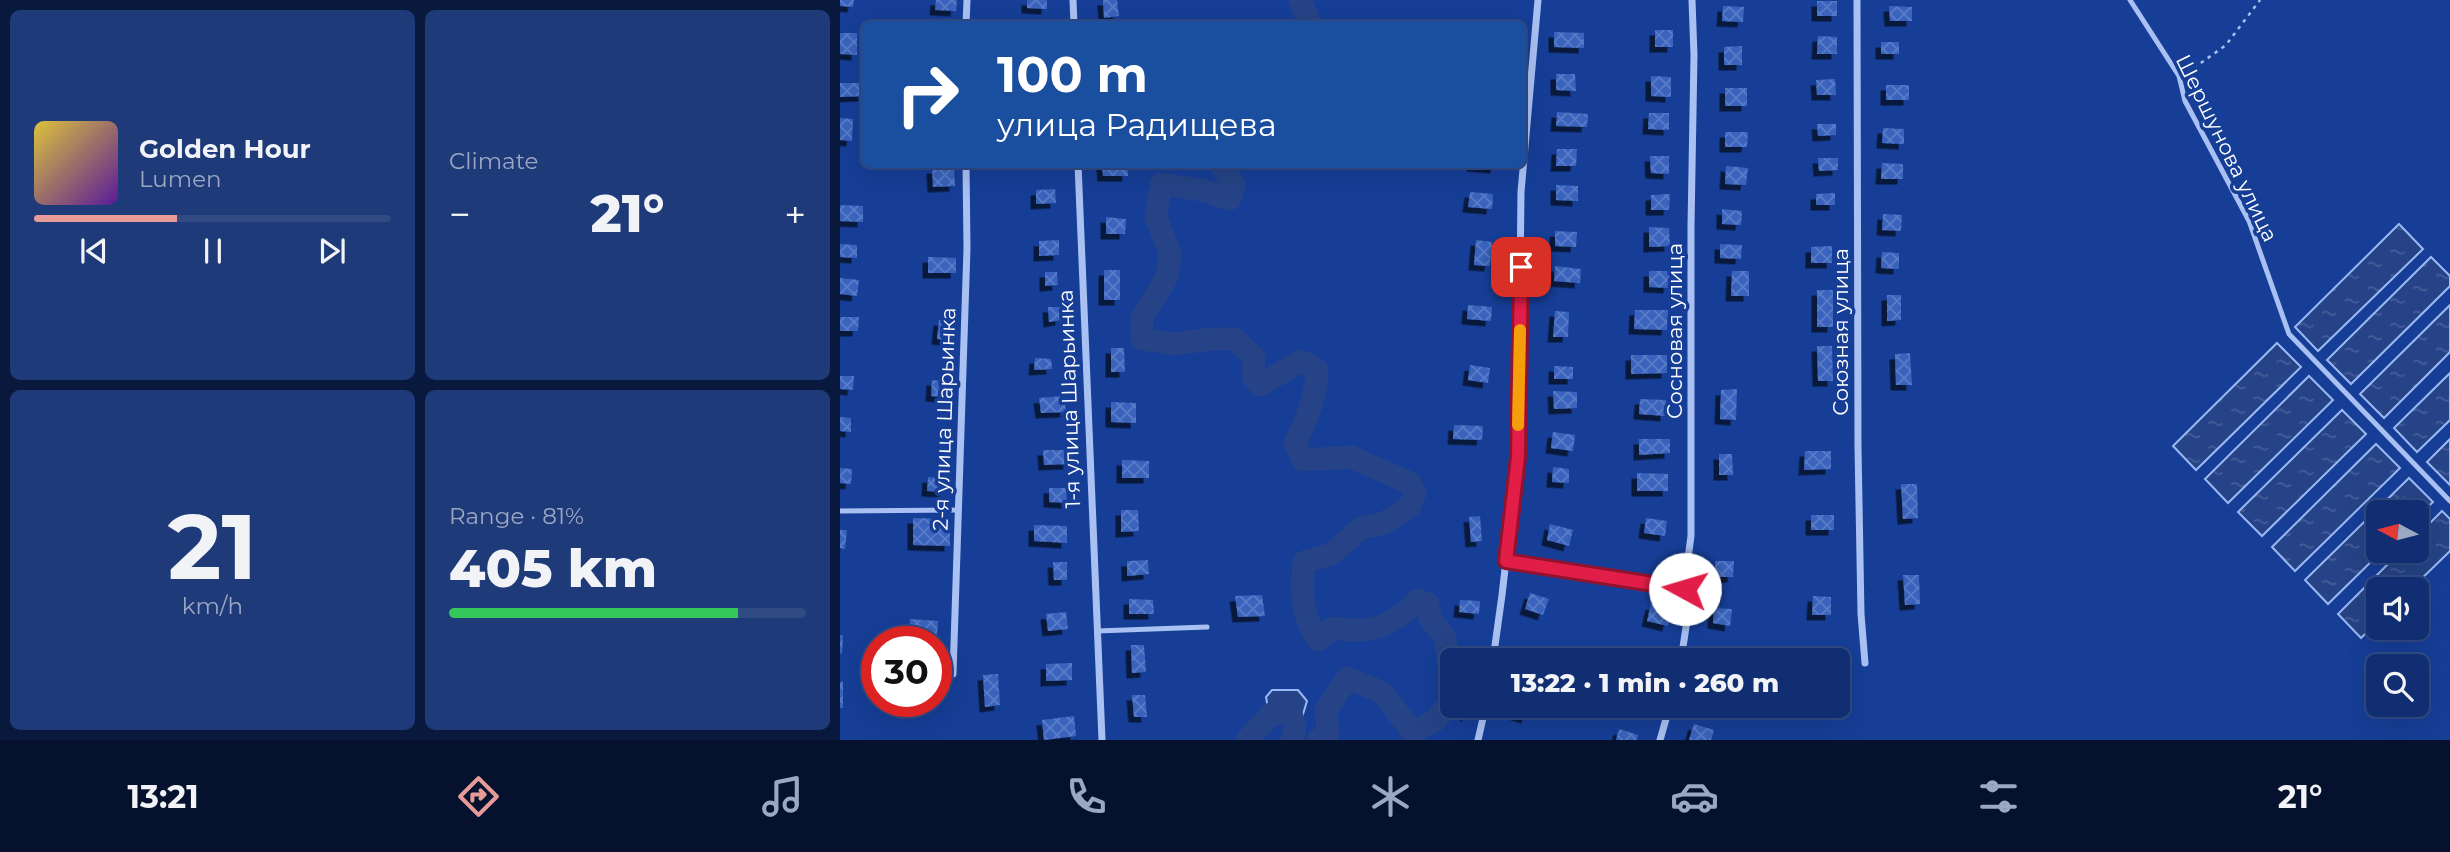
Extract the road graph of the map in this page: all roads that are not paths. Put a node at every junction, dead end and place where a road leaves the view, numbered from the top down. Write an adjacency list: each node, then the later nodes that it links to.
1 (967, 0): 7 (street)
2 (1073, 0): 8 (street)
3 (1538, 0): 9 (street)
4 (1692, 0): 17 (street, Сосновая улица)
5 (1857, 0): 22 (street, Союзная улица)
6 (2130, 0): 13 (lane, Шершунова улица)
7 (967, 21)
8 (1074, 21)
9 (1526, 136)
10 (966, 168): 14 (street, 2-я улица Шарьинка)
11 (1078, 168): 19 (street, 1-я улица Шарьинка)
12 (1523, 168): 16 (street)
13 (2450, 501)
14 (958, 510): 15 (lane); 23 (street, 2-я улица Шарьинка)
15 (840, 511)
16 (1506, 561): 17 (street); 20 (street)
17 (1685, 589): 21 (street, Сосновая улица)
18 (1207, 627): 19 (lane)
19 (1097, 631): 26 (street, 1-я улица Шарьинка)
20 (1495, 648)
21 (1683, 648)
22 (1865, 663)
23 (953, 674)
24 (1483, 718): 27 (street)
25 (1666, 718): 28 (street)
26 (1102, 740)
27 (1478, 740)
28 (1660, 740)

